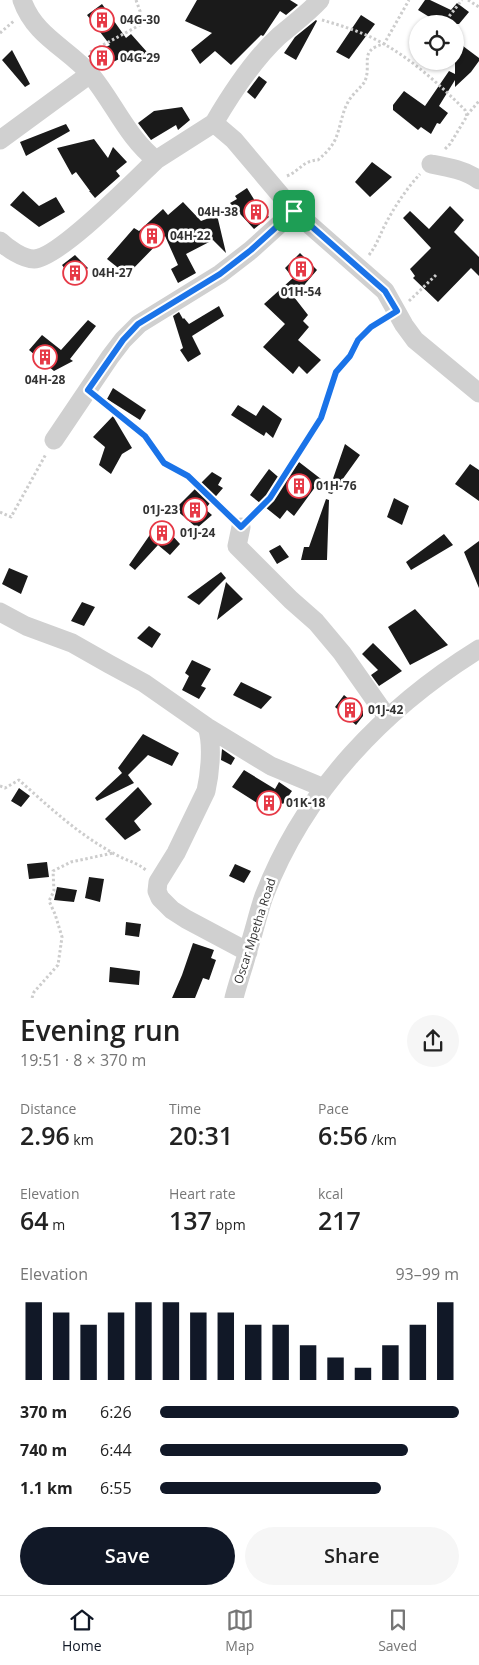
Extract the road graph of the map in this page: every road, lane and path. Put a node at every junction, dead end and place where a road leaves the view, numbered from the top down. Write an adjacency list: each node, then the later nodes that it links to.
1 (22, 0): 10 (street)
2 (136, 0): 10 (path)
3 (409, 0): 9 (path)
4 (462, 0): 8 (path)
5 (468, 0): 7 (path)
6 (314, 7): 9 (path); 16 (street)
7 (479, 7)
8 (450, 15)
9 (384, 44): 11 (path); 21 (path)
10 (70, 57): 13 (street)
11 (409, 62)
12 (420, 70): 15 (path)
13 (90, 74): 17 (street); 18 (street)
14 (479, 101): 15 (path)
15 (467, 116): 19 (path)
16 (214, 123): 18 (street); 21 (street)
17 (0, 140)
18 (156, 160): 23 (street)
19 (430, 164): 20 (street); 24 (path)
20 (479, 180)
21 (273, 186): 22 (street)
22 (294, 211): 24 (street); 27 (street)
23 (0, 241)
24 (358, 268): 26 (street)
25 (436, 275): 26 (path)
26 (397, 311): 28 (street); 31 (path)
27 (88, 390): 29 (street); 31 (path)
28 (479, 393)
29 (54, 440): 30 (path)
30 (0, 512)
31 (241, 527): 34 (street)
32 (0, 612): 35 (street)
33 (479, 649): 34 (street, Oscar Mpetha Road)
34 (387, 717): 37 (street, Oscar Mpetha Road)
35 (207, 727): 37 (street); 39 (street)
36 (0, 786): 38 (path)
37 (324, 788): 40 (street, Oscar Mpetha Road)
38 (113, 853): 39 (path); 41 (path)
39 (158, 882): 40 (street)
40 (248, 952): 42 (street, Oscar Mpetha Road)
41 (32, 998)
42 (234, 998)

